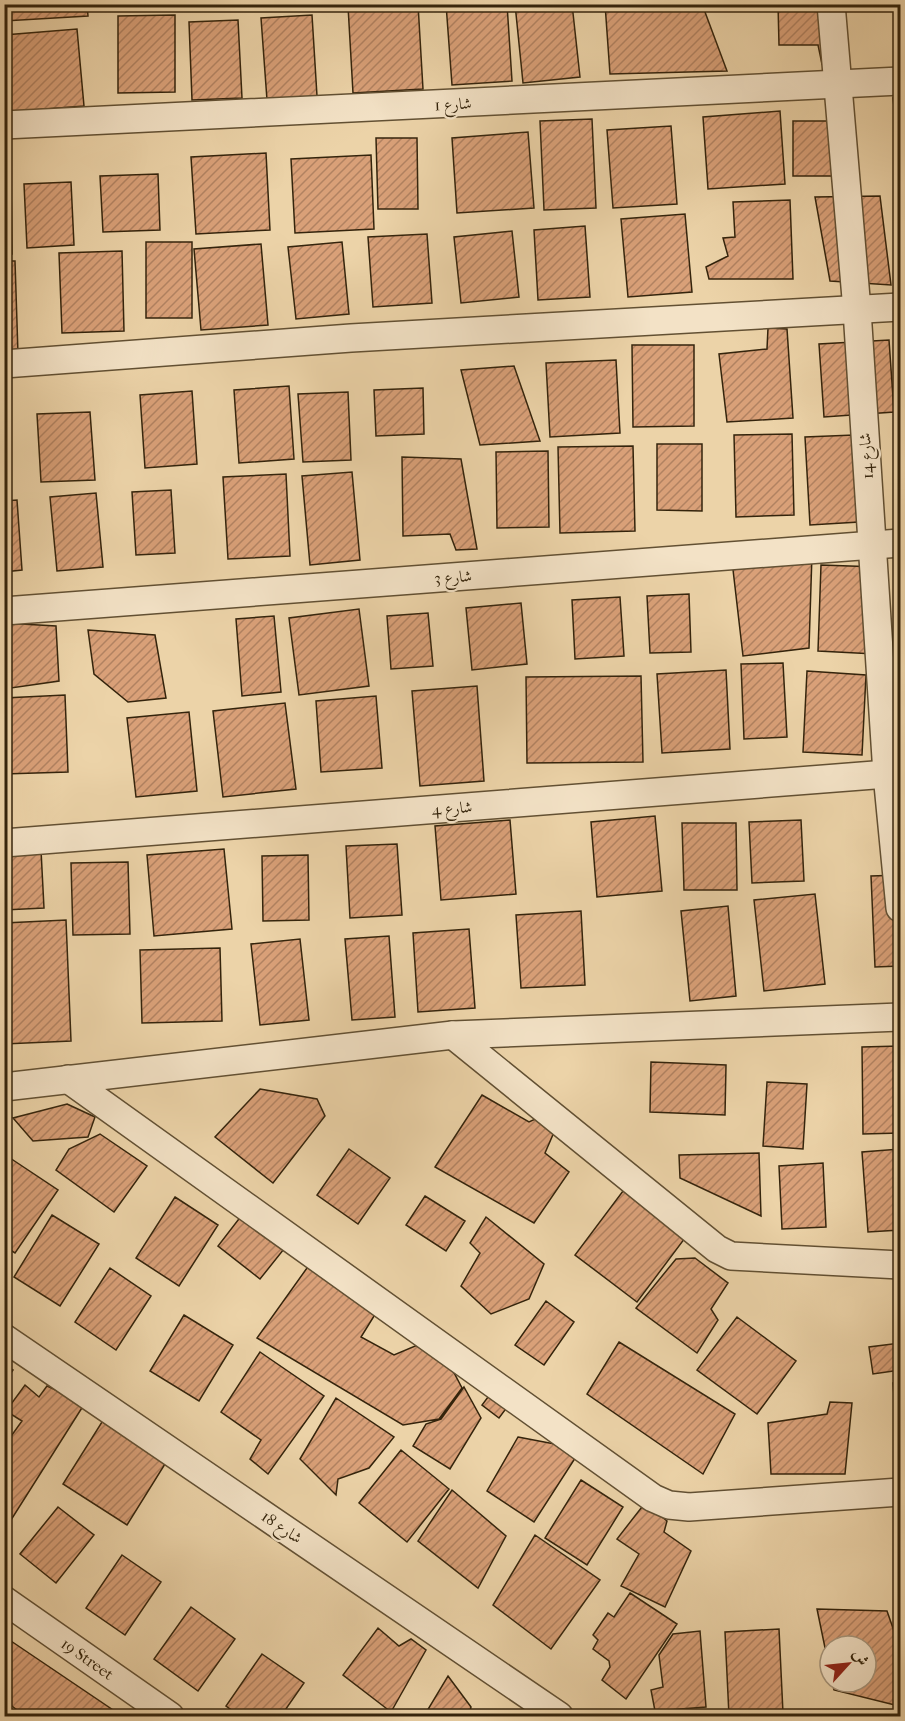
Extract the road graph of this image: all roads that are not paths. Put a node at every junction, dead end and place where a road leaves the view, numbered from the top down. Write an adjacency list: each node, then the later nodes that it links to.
1 (831, 4): 3 (street, شارع 14)
2 (900, 81): 3 (street, شارع 1)
3 (837, 86): 4 (street, شارع 1); 6 (street, شارع 14)
4 (4, 125)
5 (900, 307): 6 (street)
6 (857, 310): 7 (street); 9 (street, شارع 14)
7 (4, 364)
8 (900, 543): 9 (street, شارع 3)
9 (871, 545): 10 (street, شارع 3); 11 (street, شارع 14)
10 (4, 610)
11 (894, 774): 12 (street, شارع 4); 13 (street, شارع 14)
12 (4, 843)
13 (900, 908)
14 (900, 1017): 15 (street)
15 (453, 1035): 16 (street); 18 (street)
16 (68, 1079): 17 (street); 20 (street)
17 (4, 1086)
18 (900, 1265)
19 (4, 1338): 23 (street, شارع 18)
20 (900, 1492)
21 (4, 1600): 22 (street, 19 Street)
22 (170, 1716)
23 (559, 1716)

